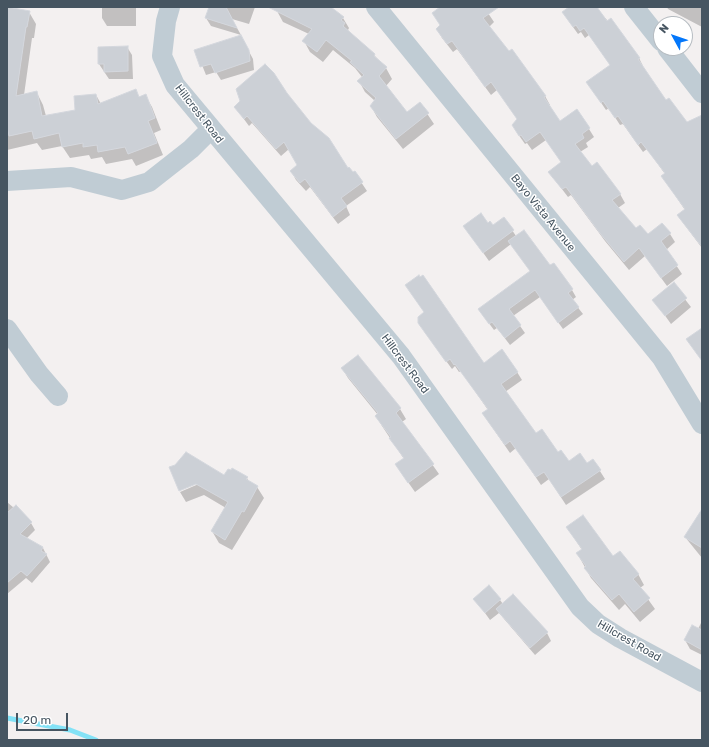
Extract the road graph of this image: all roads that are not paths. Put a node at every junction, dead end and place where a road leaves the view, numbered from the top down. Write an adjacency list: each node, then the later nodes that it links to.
1 (170, 7): 7 (street, Hillcrest Road)
2 (376, 7): 11 (street, Bayo Vista Avenue)
3 (634, 7): 4 (street)
4 (653, 31)
5 (673, 56): 6 (street)
6 (702, 92)
7 (211, 129): 8 (street); 12 (street, Hillcrest Road)
8 (7, 181)
9 (7, 329): 10 (street)
10 (58, 396)
11 (702, 424)
12 (702, 682)

